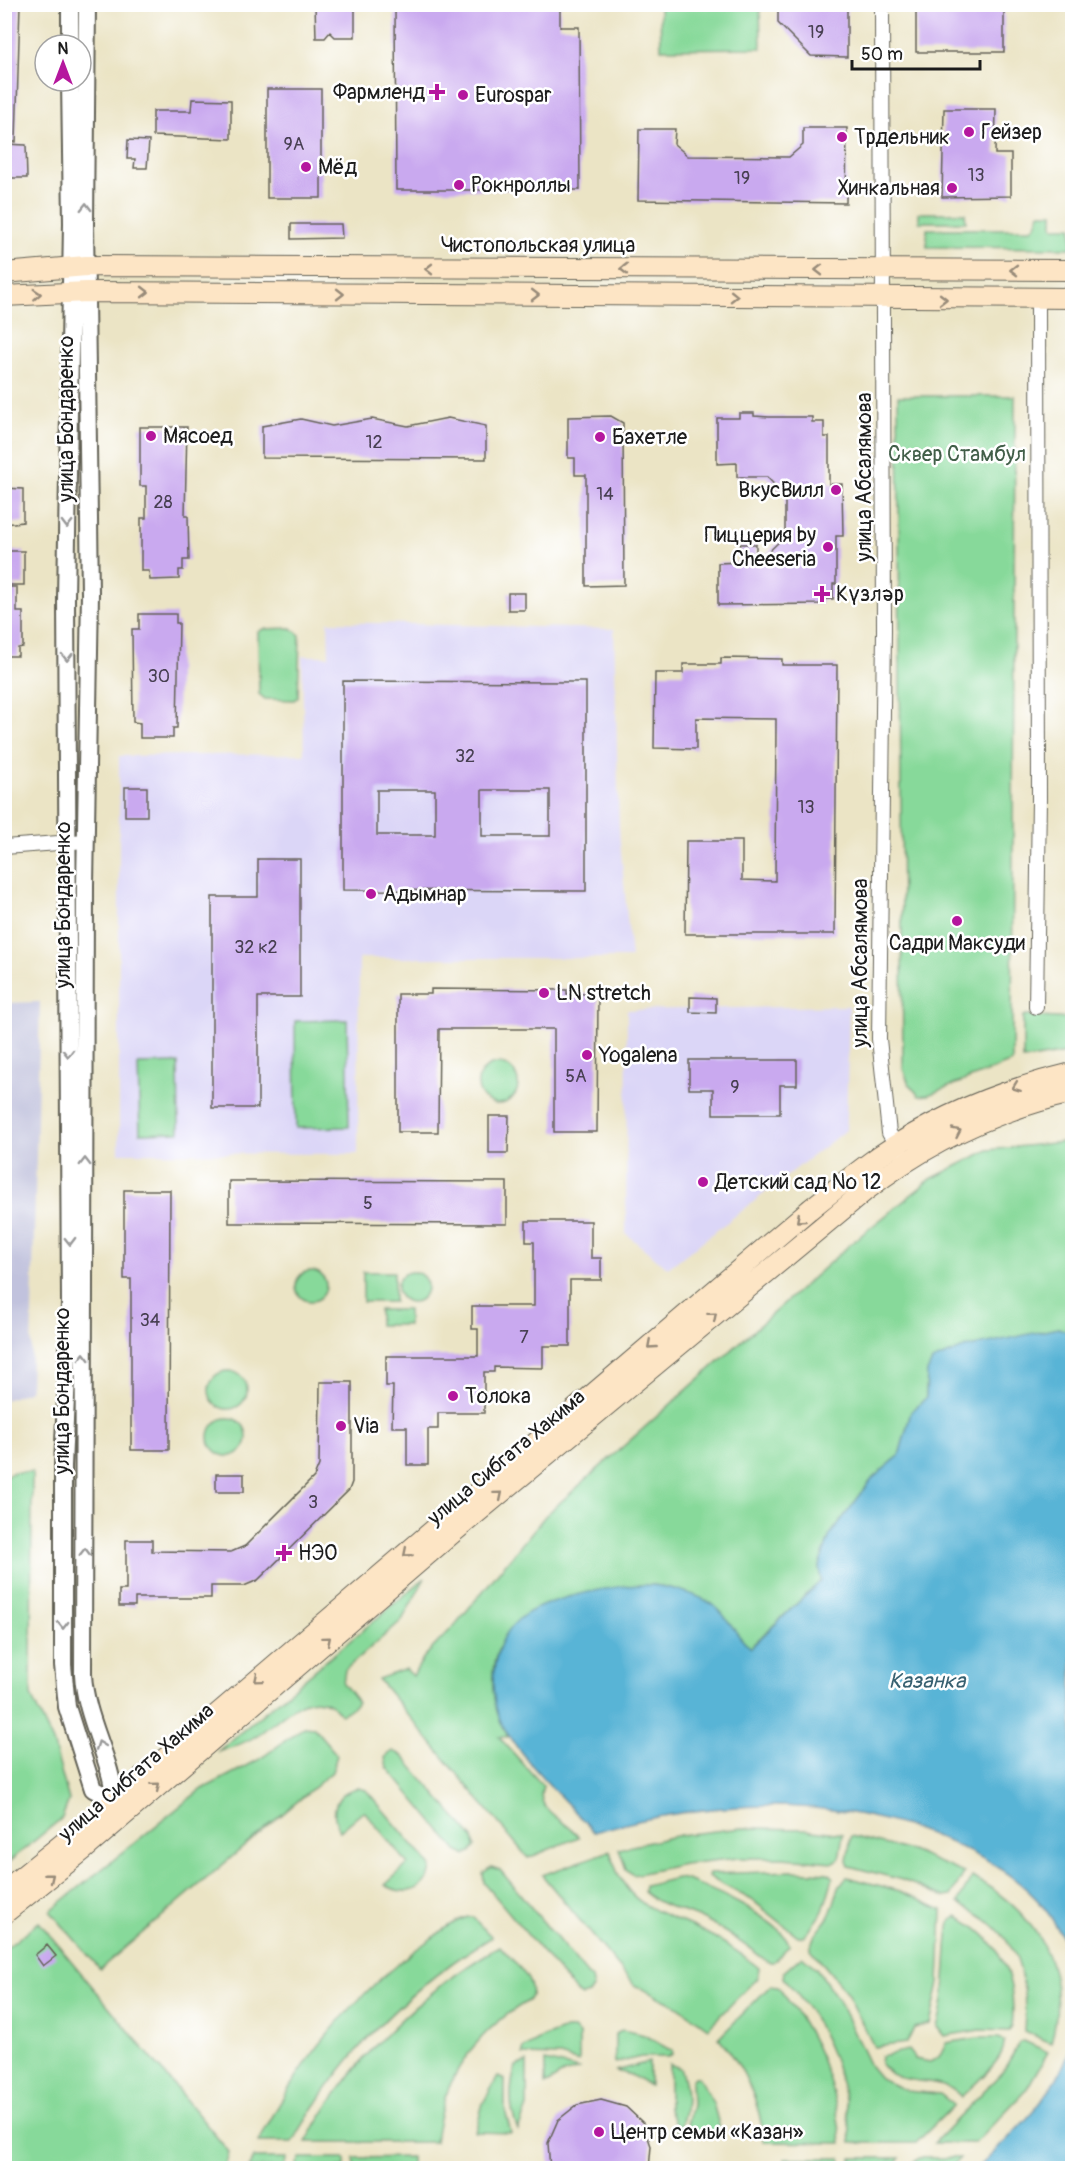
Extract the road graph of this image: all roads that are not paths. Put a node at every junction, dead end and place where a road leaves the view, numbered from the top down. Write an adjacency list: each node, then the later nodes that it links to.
1 (70, 4): 4 (street)
2 (87, 4): 6 (street, улица Бондаренко, one-way to 2)
3 (882, 4): 7 (street, улица Абсалямова)
4 (70, 33)
5 (71, 93): 6 (street, улица Бондаренко)
6 (78, 266): 7 (main road, Чистопольская улица, one-way to 6); 9 (main road, Чистопольская улица); 10 (street, улица Бондаренко)
7 (885, 270): 8 (main road, Чистопольская улица, one-way to 7); 12 (street, улица Абсалямова)
8 (1072, 270)
9 (4, 273)
10 (79, 292): 11 (main road, one-way to 10); 12 (main road, one-way to 12); 15 (street, улица Бондаренко); 16 (street, улица Бондаренко, one-way to 16)
11 (4, 296)
12 (885, 298): 13 (main road, one-way to 13); 21 (street, улица Абсалямова)
13 (1038, 298): 14 (main road); 18 (street)
14 (1072, 298)
15 (86, 842): 16 (street); 22 (street, улица Бондаренко, one-way to 15)
16 (68, 844): 17 (street); 22 (street, улица Бондаренко, one-way to 22)
17 (4, 847)
18 (1036, 1007)
19 (1072, 1072): 21 (main road, улица Сибгата Хакима, one-way to 21)
20 (1072, 1093): 21 (main road, улица Сибгата Хакима, one-way to 20)
21 (901, 1153): 22 (main road, улица Сибгата Хакима)
22 (120, 1807): 23 (main road, улица Сибгата Хакима); 24 (main road, улица Сибгата Хакима, one-way to 22)
23 (4, 1891)
24 (4, 1914)

